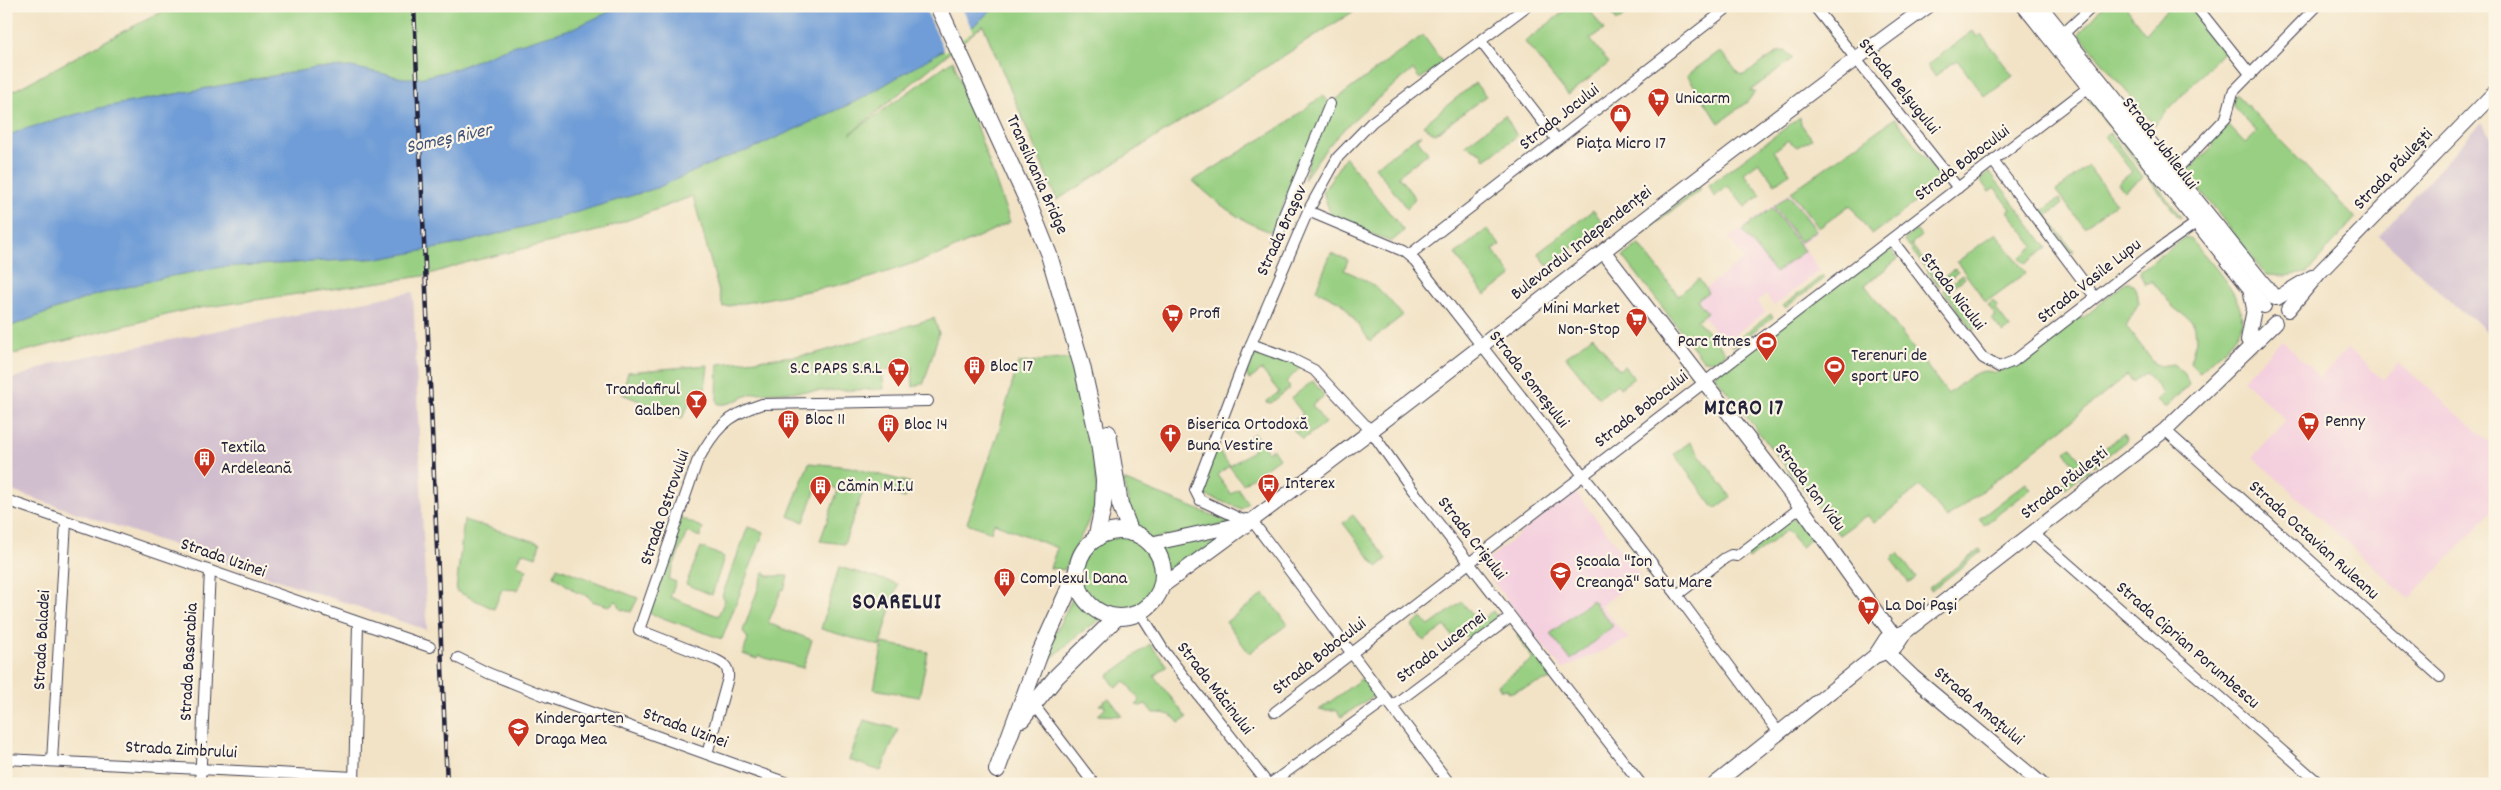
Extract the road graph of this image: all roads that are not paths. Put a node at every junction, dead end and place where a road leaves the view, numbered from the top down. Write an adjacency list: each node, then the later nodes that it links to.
1 (938, 6): 42 (main road, Transilvania Bridge)
2 (947, 6): 42 (main road, Transilvania Bridge)
3 (1527, 6): 13 (street, Strada Brașov)
4 (1730, 6): 19 (street, Strada Jocului)
5 (1814, 6): 14 (street, Strada Belșugului)
6 (1928, 6): 14 (street, Bulevardul Independenței)
7 (2024, 6): 16 (street, Strada Jubileului)
8 (2040, 6): 12 (street, Strada Jubileului)
9 (2093, 6): 12 (street)
10 (2196, 6): 15 (street)
11 (2318, 6): 15 (street)
12 (2062, 35): 16 (street, Strada Jubileului)
13 (1481, 42): 19 (street); 23 (street, Strada Brașov)
14 (1854, 59): 22 (street, Strada Belșugului); 28 (street, Bulevardul Independenței)
15 (2251, 75): 21 (street)
16 (2094, 84): 20 (street, Strada Bobocului); 21 (street, Strada Jubileului); 25 (street, Strada Jubileului)
17 (2495, 92): 30 (street, Strada Păulești)
18 (1330, 104): 27 (street)
19 (1557, 140): 29 (street, Strada Jocului)
20 (1993, 161): 22 (street, Strada Bobocului); 33 (street)
21 (2173, 172): 24 (street, Strada Jubileului)
22 (1958, 188): 26 (street, Strada Bobocului)
23 (1308, 212): 29 (street, Strada Someșului); 38 (street, Strada Brașov)
24 (2211, 221): 25 (street, Strada Vasile Lupu); 32 (street, Strada Jubileului)
25 (2196, 223): 32 (street, Strada Jubileului); 33 (street, Strada Vasile Lupu)
26 (1892, 240): 41 (street, Strada Nicului); 43 (street, Strada Bobocului)
27 (1277, 241)
28 (1604, 252): 39 (street, Bulevardul Independenței); 43 (street, Strada Ion Vidu)
29 (1409, 255): 39 (street, Strada Someșului)
30 (2319, 273): 31 (street, Strada Păulești); 35 (street, Strada Păulești)
31 (2303, 283): 32 (street); 34 (street, Strada Păulești)
32 (2254, 284): 34 (street, Strada Jubileului); 37 (street)
33 (2096, 297): 41 (street, Strada Vasile Lupu)
34 (2270, 303): 35 (street); 36 (street); 37 (street, Strada Păulești)
35 (2288, 310): 36 (street)
36 (2275, 323): 40 (street, Strada Păulești)
37 (2248, 340): 40 (street, Strada Păulești)
38 (1251, 344): 46 (street, Strada Crișului); 50 (street, Strada Brașov)
39 (1481, 347): 46 (street, Bulevardul Independenței); 47 (street, Strada Someșului)
40 (2240, 357): 45 (street, Strada Păulești)
41 (1989, 362)
42 (1086, 365): 52 (main road); 54 (main road)
43 (1705, 382): 47 (street, Strada Bobocului); 49 (street, Strada Ion Vidu)
44 (928, 401): 74 (street, Strada Ostrovului)
45 (2165, 430): 53 (street, Strada Păulești); 69 (street, Strada Octavian Ruleanu)
46 (1371, 431): 50 (street, Bulevardul Independenței); 56 (street, Strada Crișului)
47 (1582, 476): 56 (street, Strada Bobocului); 60 (street, Strada Someșului)
48 (6, 500): 51 (street, Strada Uzinei)
49 (1801, 507): 60 (street); 65 (street, Strada Ion Vidu)
50 (1253, 520): 55 (street, Bulevardul Independenței); 59 (street, Bulevardul Independenței); 67 (street)
51 (66, 522): 58 (street, Strada Uzinei); 76 (street, Strada Baladei)
52 (1131, 533): 54 (main road); 55 (main road)
53 (2032, 533): 65 (street, Strada Păulești); 88 (street, Strada Ciprian Porumbescu)
54 (1096, 539): 57 (main road)
55 (1150, 544): 59 (main road)
56 (1470, 564): 63 (street, Strada Crișului); 67 (street, Strada Bobocului)
57 (1078, 569): 62 (main road); 78 (main road)
58 (210, 571): 64 (street, Strada Uzinei); 77 (street, Strada Basarabia)
59 (1161, 587): 61 (main road, Bulevardul Independenței)
60 (1677, 596): 73 (street, Strada Someșului)
61 (1140, 612): 62 (main road); 83 (street, Strada Măcinului)
62 (1117, 617): 71 (main road)
63 (1511, 617): 70 (street, Strada Lucernei); 85 (street, Strada Crișului)
64 (358, 624): 66 (street, Strada Uzinei); 79 (street)
65 (1891, 644): 73 (street, Strada Păulești); 87 (street, Strada Amațului)
66 (430, 647)
67 (1352, 652): 70 (street); 72 (street, Strada Bobocului)
68 (458, 658): 74 (street, Strada Uzinei)
69 (2440, 677)
70 (1389, 702): 83 (street, Strada Lucernei); 84 (street)
71 (1033, 704): 78 (main road); 82 (street)
72 (1275, 712)
73 (1779, 733): 86 (street, Strada Păulești)
74 (707, 754): 81 (street, Strada Uzinei)
75 (6, 759): 76 (street, Strada Zimbrului)
76 (52, 761): 77 (street, Strada Zimbrului)
77 (201, 768): 79 (street, Strada Zimbrului); 80 (street, Strada Basarabia)
78 (994, 777)
79 (354, 780)
80 (200, 784)
81 (790, 784)
82 (1094, 784)
83 (1269, 784)
84 (1450, 784)
85 (1641, 784)
86 (1715, 784)
87 (2041, 784)
88 (2320, 784)

